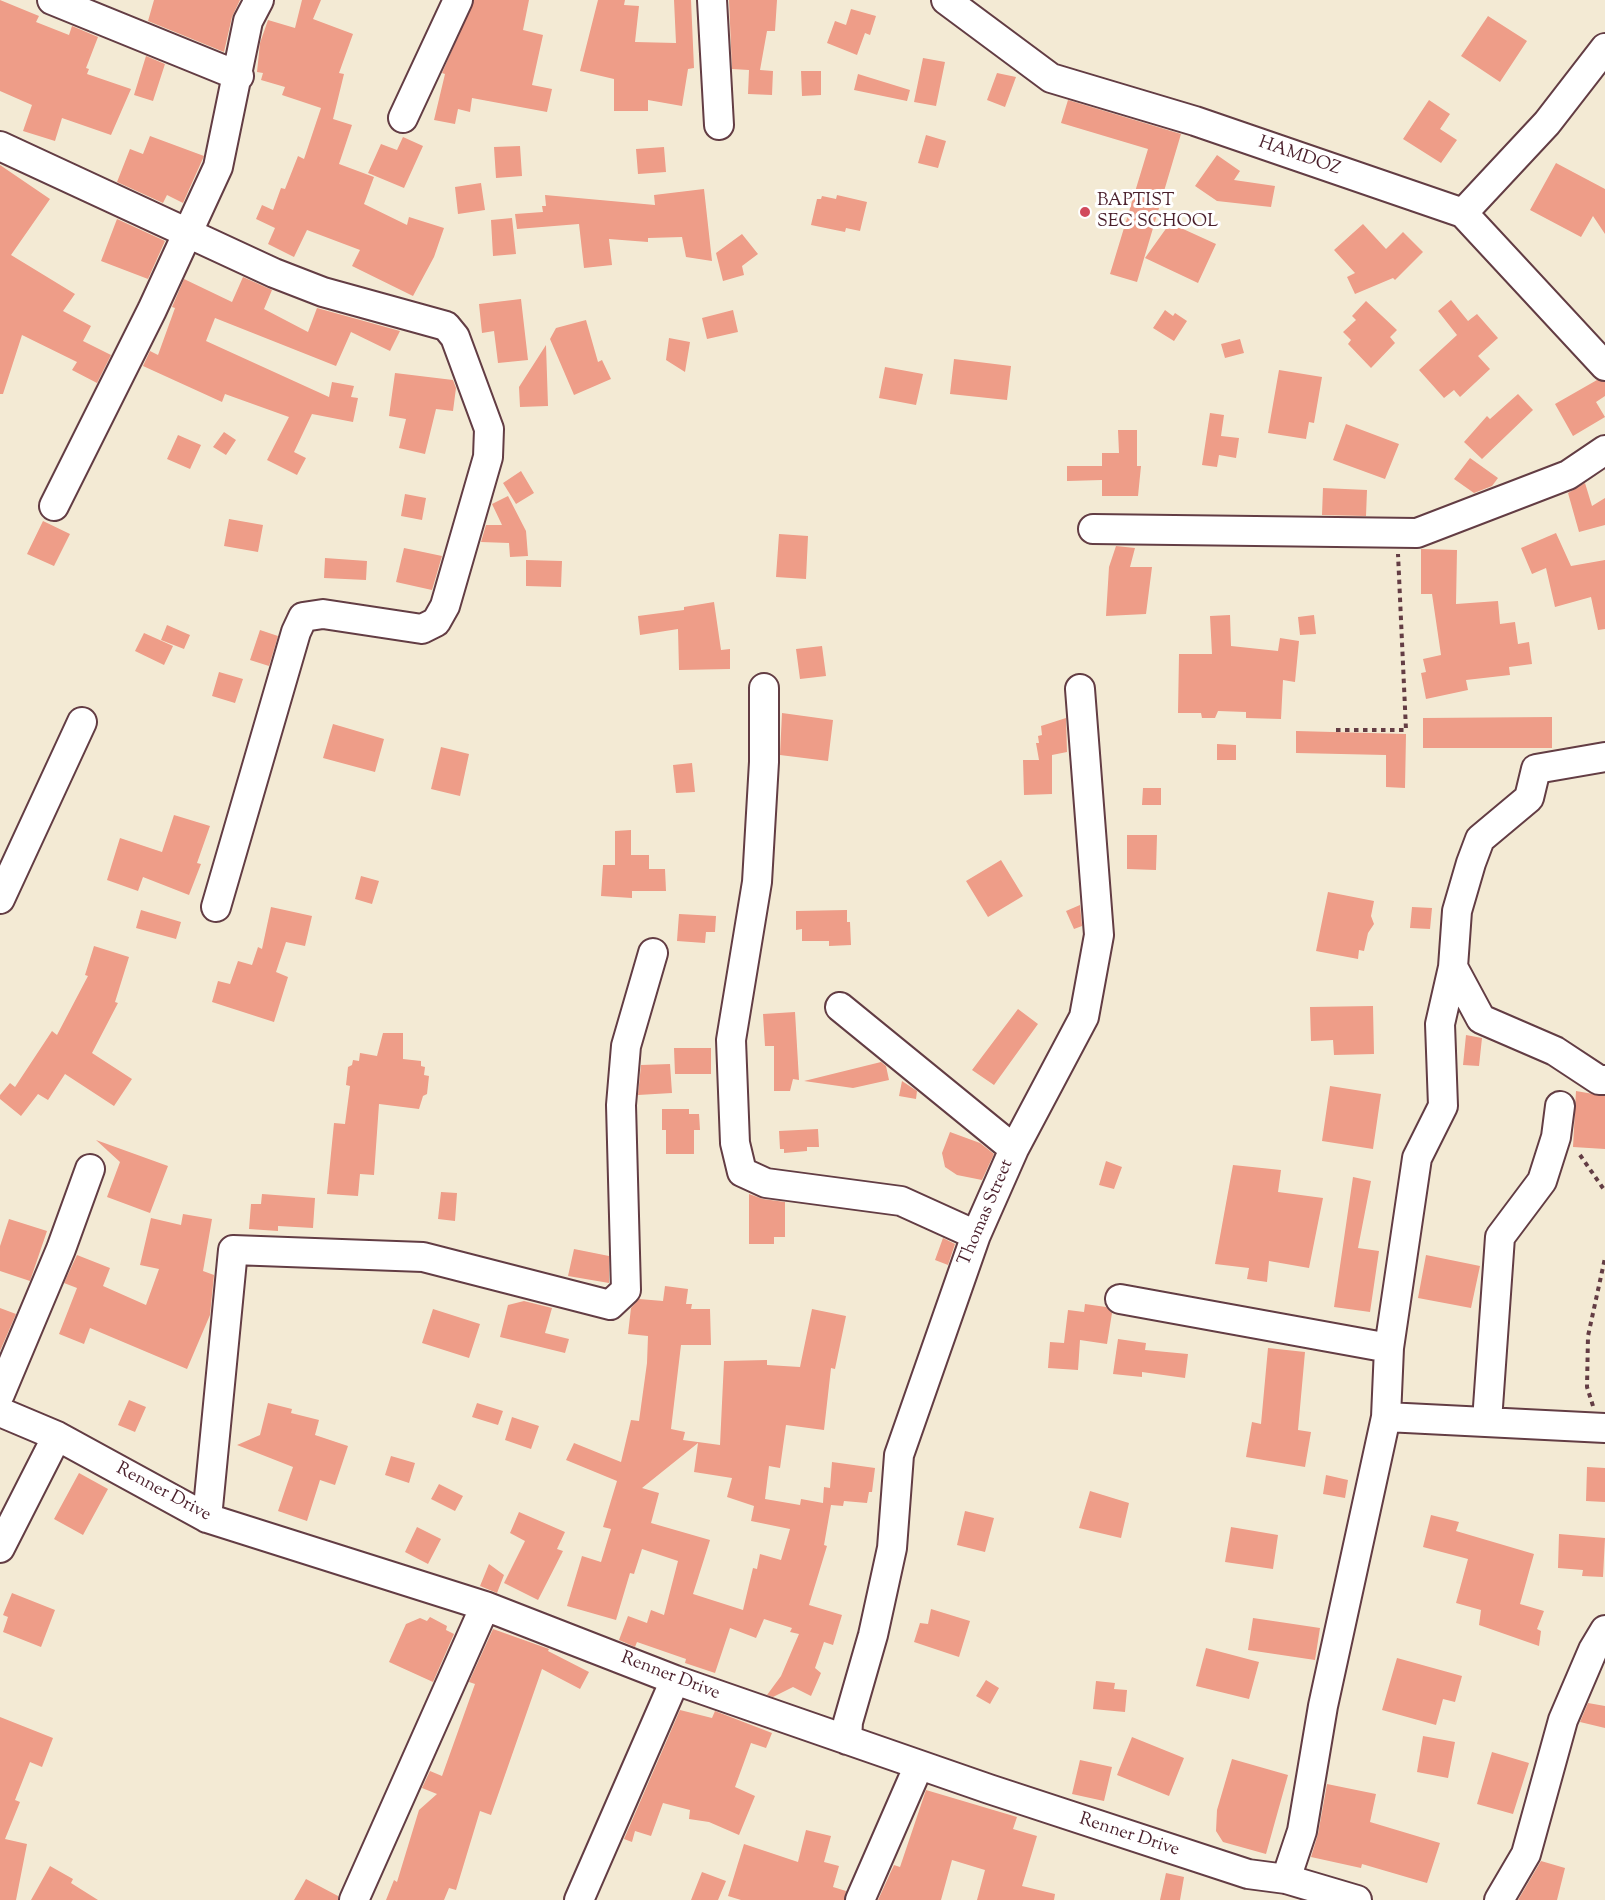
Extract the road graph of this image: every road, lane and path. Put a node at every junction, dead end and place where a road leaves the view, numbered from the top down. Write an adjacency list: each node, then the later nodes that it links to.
1 (52, 0): 7 (street)
2 (259, 0): 7 (street)
3 (458, 0): 8 (street)
4 (712, 0): 9 (street)
5 (946, 0): 11 (street, HAMDOZ)
6 (1605, 48): 11 (street)
7 (239, 76): 12 (street)
8 (403, 118)
9 (718, 125)
10 (0, 146): 12 (street)
11 (1463, 213): 13 (street)
12 (189, 232): 15 (street); 24 (street)
13 (1605, 366)
14 (1605, 450): 17 (street)
15 (54, 506)
16 (1093, 530): 17 (street)
17 (1397, 533): 21 (path)
18 (764, 688): 34 (street)
19 (1080, 689): 30 (street, Thomas Street)
20 (82, 722): 23 (street)
21 (1336, 729)
22 (1605, 758): 26 (street)
23 (0, 899)
24 (216, 907)
25 (653, 953): 44 (street)
26 (1453, 967): 28 (street); 37 (street)
27 (840, 1007): 30 (street)
28 (1605, 1080)
29 (1560, 1106): 41 (street)
30 (1014, 1149): 34 (street, Thomas Street)
31 (1580, 1155): 33 (path)
32 (90, 1169): 38 (street)
33 (1605, 1191)
34 (976, 1235): 49 (street, Thomas Street)
35 (1605, 1258): 42 (path)
36 (1120, 1299): 37 (street)
37 (1389, 1348): 40 (street)
38 (0, 1394)
39 (0, 1412): 43 (street, Renner Drive)
40 (1386, 1417): 41 (street); 51 (street)
41 (1486, 1421): 42 (street)
42 (1600, 1428)
43 (57, 1436): 44 (street, Renner Drive); 45 (street)
44 (207, 1518): 46 (street, Renner Drive)
45 (0, 1548)
46 (484, 1606): 48 (street, Renner Drive); 52 (street)
47 (1605, 1630): 56 (street)
48 (675, 1680): 49 (street, Renner Drive); 53 (street)
49 (847, 1740): 50 (street, Renner Drive)
50 (919, 1765): 51 (street, Renner Drive); 54 (street)
51 (1286, 1879): 55 (street, Renner Drive)
52 (354, 1900)
53 (579, 1900)
54 (860, 1900)
55 (1357, 1900)
56 (1499, 1900)

